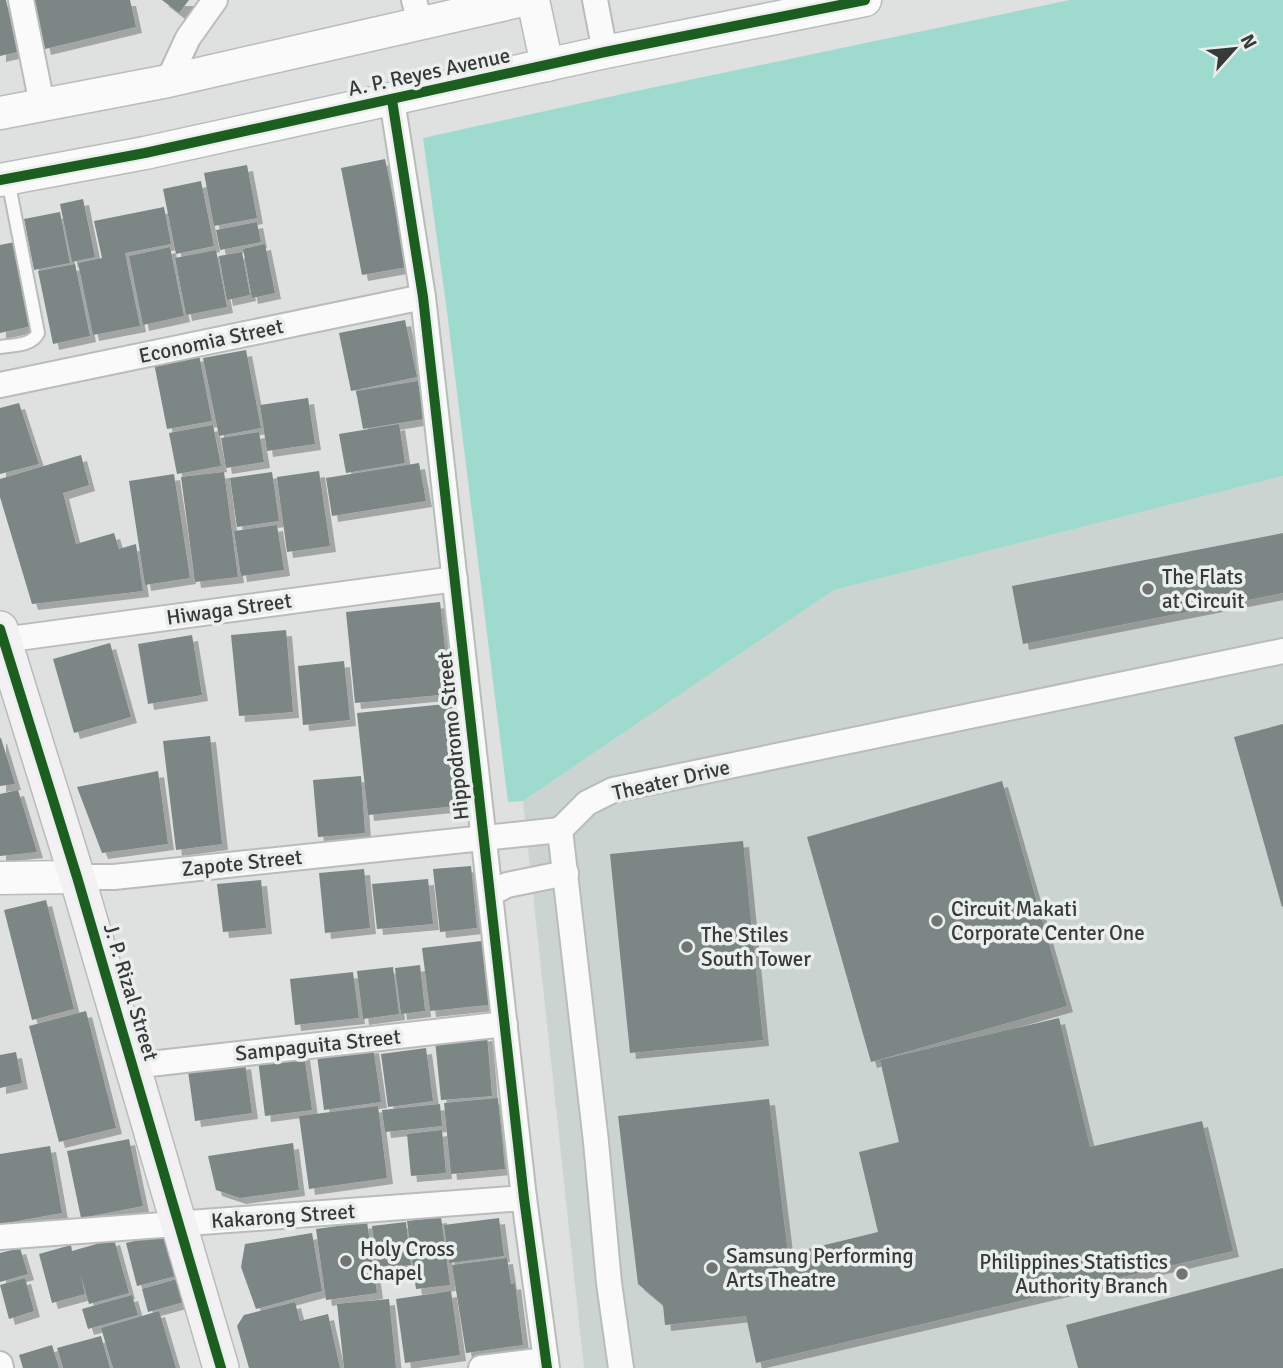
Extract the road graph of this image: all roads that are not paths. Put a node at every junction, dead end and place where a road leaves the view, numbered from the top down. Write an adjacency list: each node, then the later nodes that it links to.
1 (21, 0): 12 (street)
2 (215, 0): 10 (street)
3 (523, 0): 7 (street)
4 (533, 0): 9 (street)
5 (595, 0): 8 (street)
6 (865, 0): 8 (street, A. P. Reyes Avenue)
7 (417, 12): 10 (street)
8 (605, 52): 9 (street, A. P. Reyes Avenue)
9 (547, 65): 11 (street, A. P. Reyes Avenue)
10 (168, 80): 12 (street)
11 (392, 100): 14 (street, A. P. Reyes Avenue); 15 (street, Hippodromo Street)
12 (42, 104): 13 (street)
13 (0, 113)
14 (4, 180): 16 (lane)
15 (423, 297): 17 (street, Economia Street); 18 (street, Hippodromo Street)
16 (0, 347)
17 (0, 385)
18 (455, 579): 19 (street, Hiwaga Street); 22 (street, Hippodromo Street)
19 (2, 634): 24 (main road, J. P. Rizal Street)
20 (1283, 651): 21 (street, Theater Drive)
21 (560, 830): 22 (street, Zapote Street); 23 (street)
22 (484, 837): 24 (street, Zapote Street); 26 (street, Hippodromo Street)
23 (566, 873): 26 (street); 35 (street)
24 (77, 877): 25 (street, Zapote Street); 28 (main road, J. P. Rizal Street)
25 (0, 878)
26 (490, 894): 27 (street, Hippodromo Street)
27 (505, 1024): 28 (street, Sampaguita Street); 29 (street, Hippodromo Street)
28 (132, 1066): 30 (main road, J. P. Rizal Street)
29 (524, 1198): 30 (street, Kakarong Street); 32 (street, Hippodromo Street)
30 (179, 1224): 31 (street, Kakarong Street); 33 (main road, J. P. Rizal Street)
31 (0, 1237)
32 (546, 1364): 34 (street)
33 (221, 1368)
34 (481, 1368)
35 (621, 1368)

